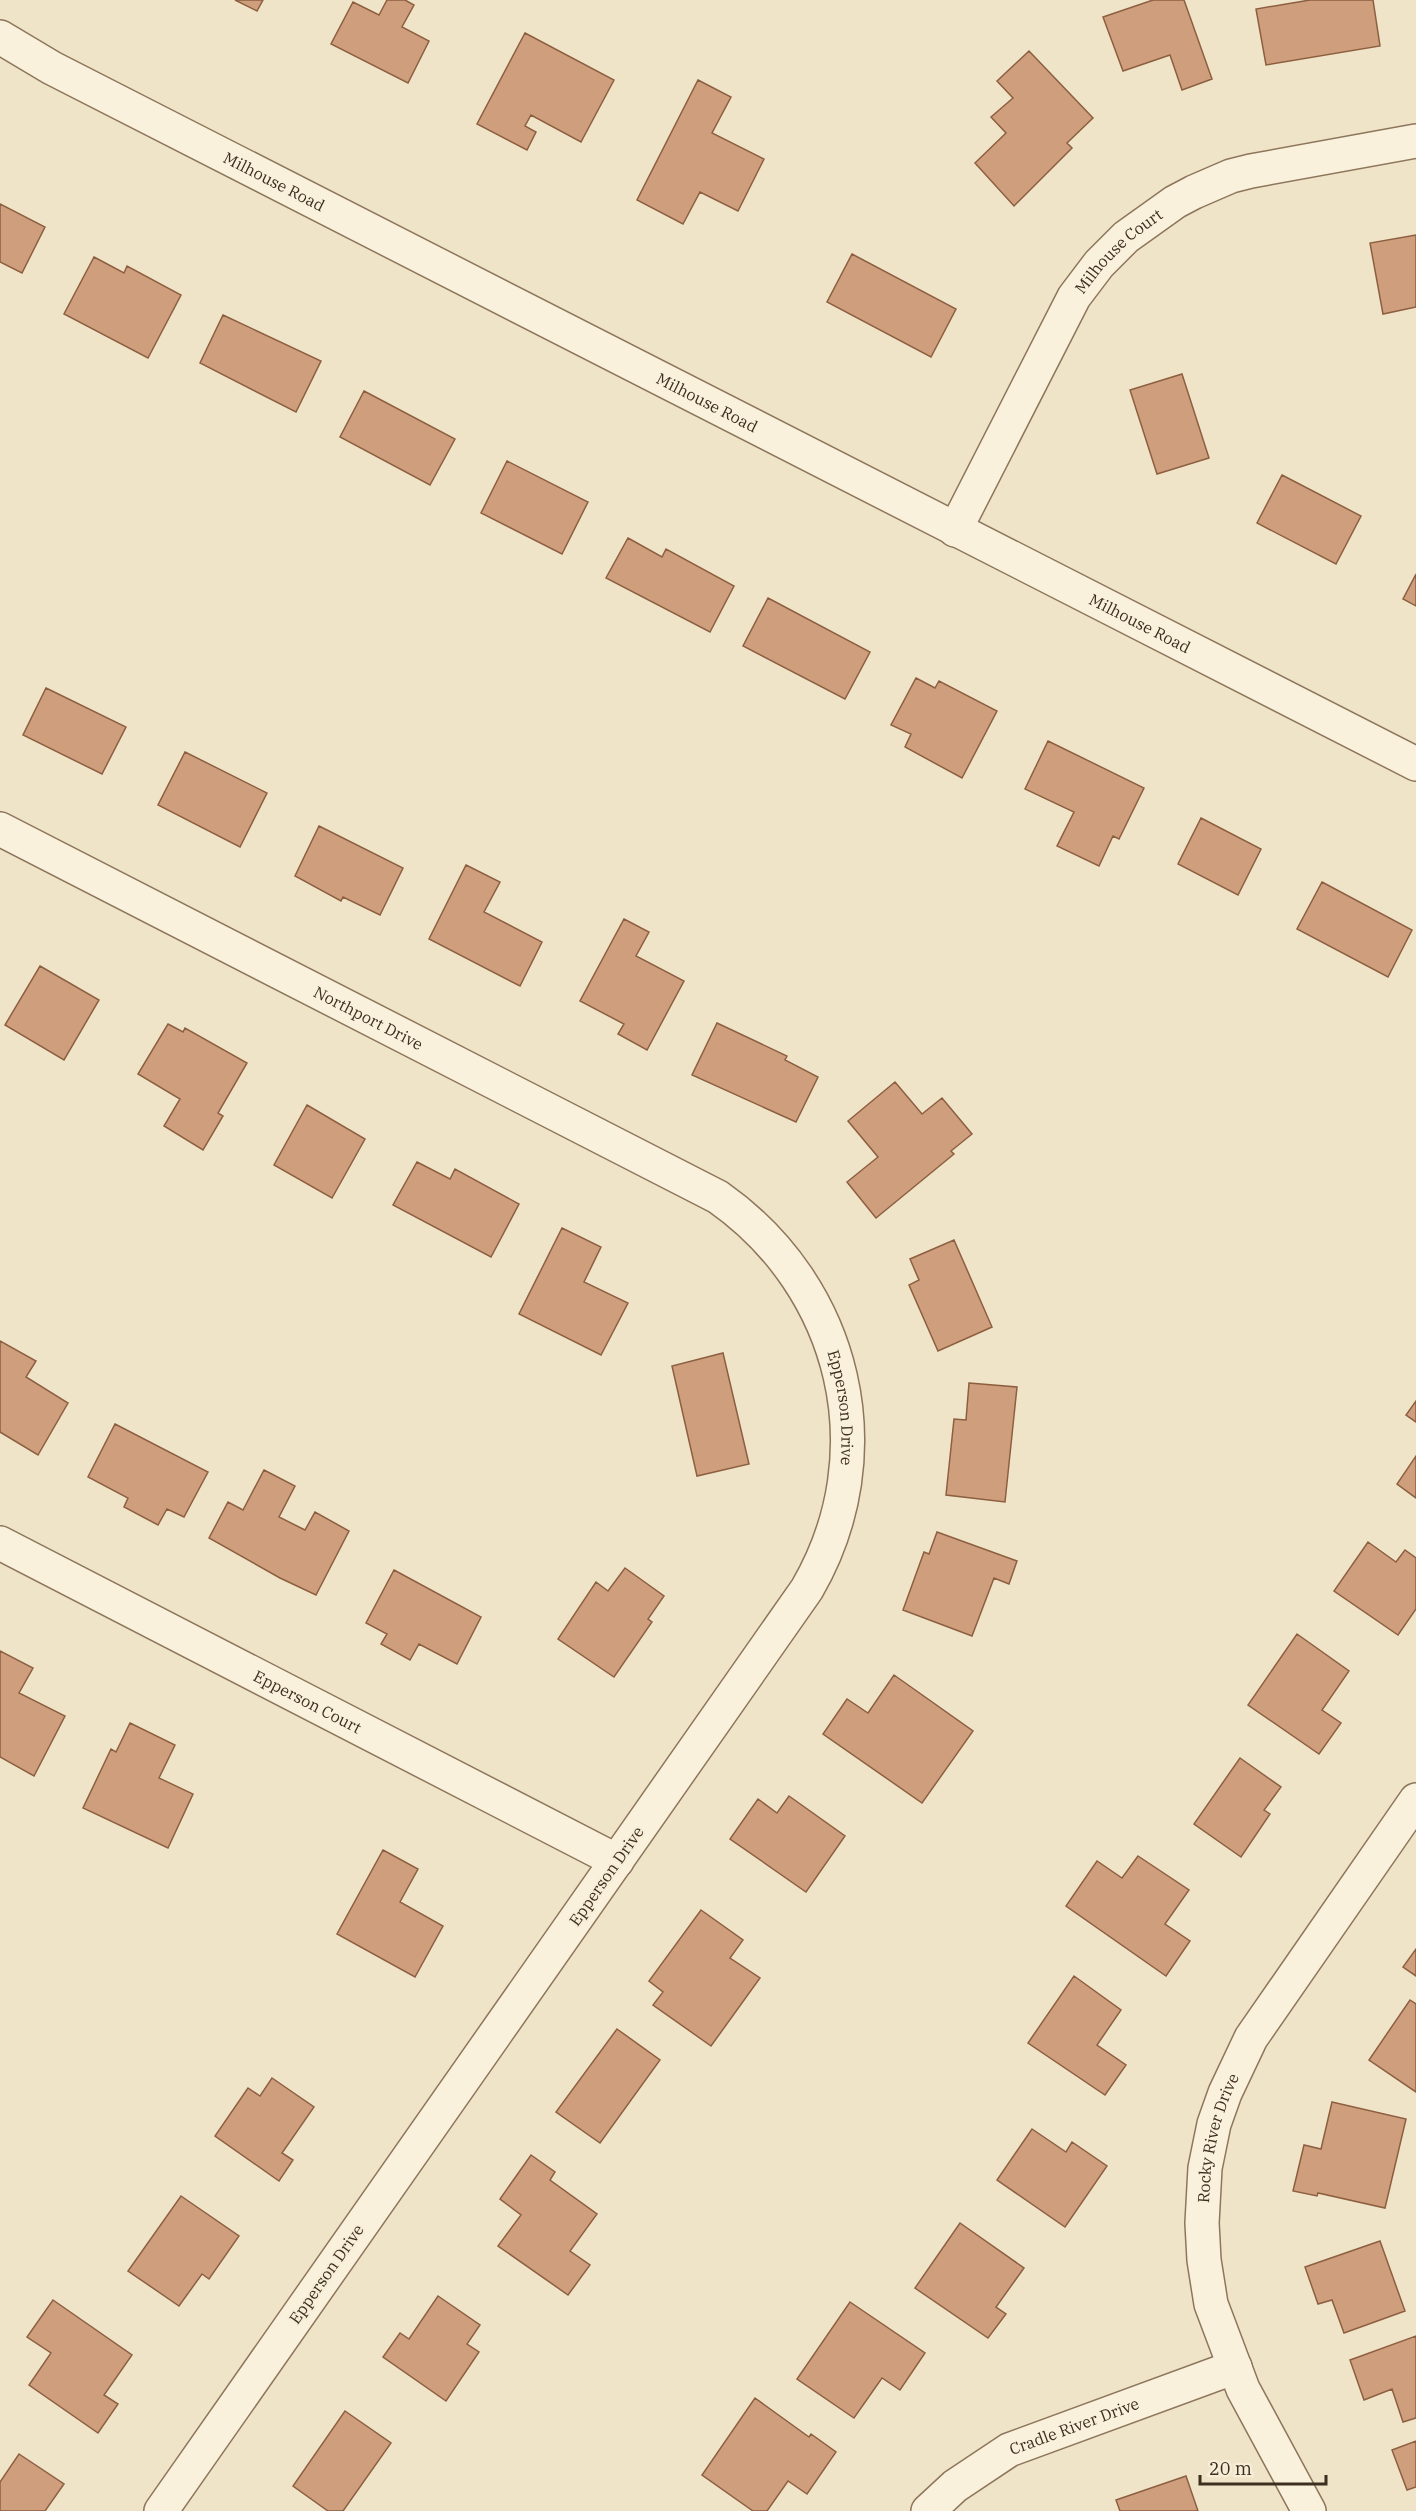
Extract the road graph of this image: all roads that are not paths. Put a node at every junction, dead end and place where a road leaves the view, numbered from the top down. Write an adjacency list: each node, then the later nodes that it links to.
1 (0, 37): 3 (street, Milhouse Road)
2 (1416, 141): 3 (street, Milhouse Court)
3 (955, 530): 4 (street, Milhouse Road)
4 (1416, 764)
5 (0, 829): 6 (street, Northport Drive)
6 (734, 1209): 9 (street, Epperson Drive)
7 (0, 1543): 9 (street, Epperson Court)
8 (1416, 1800): 10 (street, Rocky River Drive)
9 (617, 1861): 11 (street, Epperson Drive)
10 (1235, 2367): 12 (street, Cradle River Drive); 13 (street, Rocky River Drive)
11 (161, 2511)
12 (928, 2511)
13 (1309, 2511)

